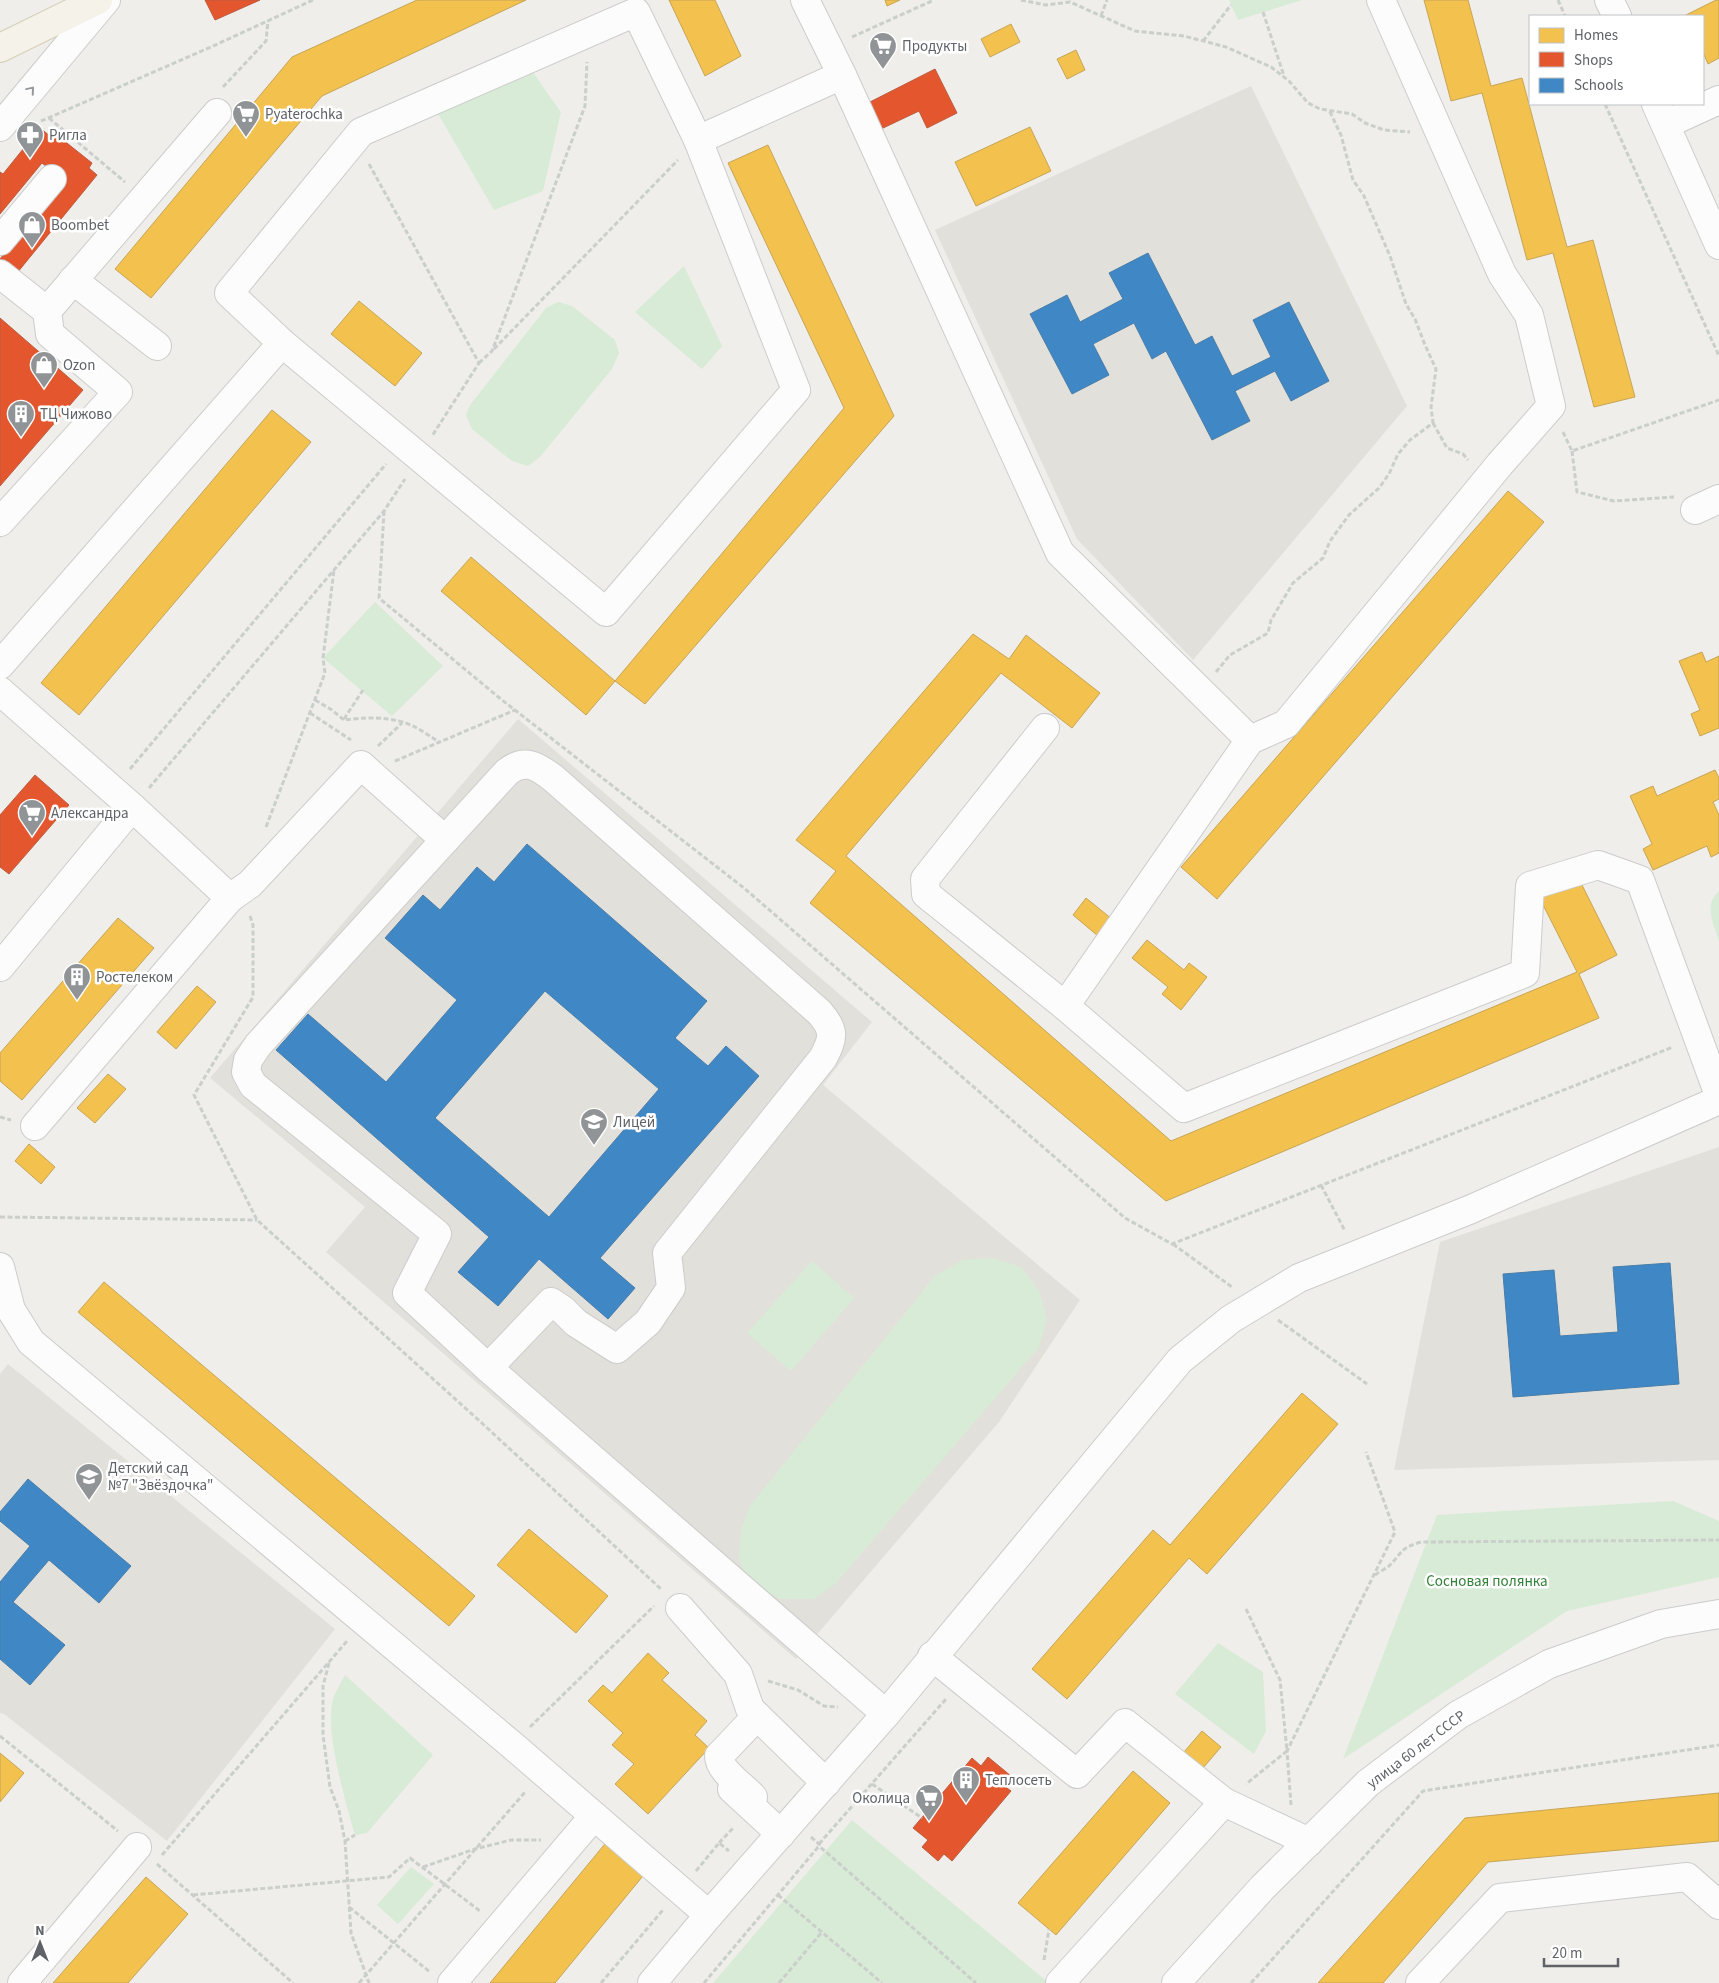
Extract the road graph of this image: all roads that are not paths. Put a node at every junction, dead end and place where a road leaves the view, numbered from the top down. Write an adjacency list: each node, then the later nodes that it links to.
1 (98, 0): 7 (main road)
2 (106, 0): 14 (street, one-way to 2)
3 (805, 0): 8 (street)
4 (1381, 0): 30 (street)
5 (1609, 0): 6 (street)
6 (1616, 15)
7 (0, 48)
8 (842, 75): 15 (street); 30 (street)
9 (1719, 100): 11 (street)
10 (218, 102): 20 (street)
11 (1704, 104)
12 (1698, 105): 13 (street)
13 (1661, 114): 18 (street)
14 (0, 128)
15 (698, 140): 22 (street); 22 (street)
16 (52, 179): 17 (street)
17 (0, 241)
18 (1719, 245)
19 (0, 274): 21 (street)
20 (73, 280): 21 (street); 23 (street)
21 (47, 311): 26 (street)
22 (282, 343): 27 (street)
23 (157, 346)
24 (1719, 499): 25 (street)
25 (1694, 510)
26 (0, 522)
27 (0, 664)
28 (0, 691): 31 (street)
29 (1045, 728): 35 (street)
30 (1250, 740): 35 (street)
31 (132, 807): 33 (street); 34 (street)
32 (445, 840): 33 (street); 40 (street); 40 (street)
33 (230, 898): 38 (street)
34 (0, 967)
35 (1065, 1006): 36 (street)
36 (1719, 1094)
37 (1719, 1100): 43 (street)
38 (36, 1126)
39 (0, 1267): 50 (street)
40 (488, 1368): 44 (street)
41 (670, 1604): 45 (street)
42 (1719, 1614): 52 (street, улица 60 лет СССР)
43 (932, 1656): 44 (street); 49 (street)
44 (879, 1708): 47 (street)
45 (757, 1716): 47 (street); 48 (street)
46 (707, 1766): 51 (street)
47 (826, 1783): 51 (street)
48 (754, 1796)
49 (1224, 1802): 52 (street); 56 (street)
50 (594, 1816): 55 (street); 57 (street)
51 (786, 1828): 55 (street)
52 (1301, 1838): 60 (street, улица 60 лет СССР)
53 (150, 1851): 58 (street)
54 (1719, 1905): 61 (street)
55 (709, 1915): 59 (street)
56 (1051, 1974)
57 (444, 1980)
58 (22, 1983)
59 (652, 1983)
60 (1176, 1983)
61 (1420, 1983)

